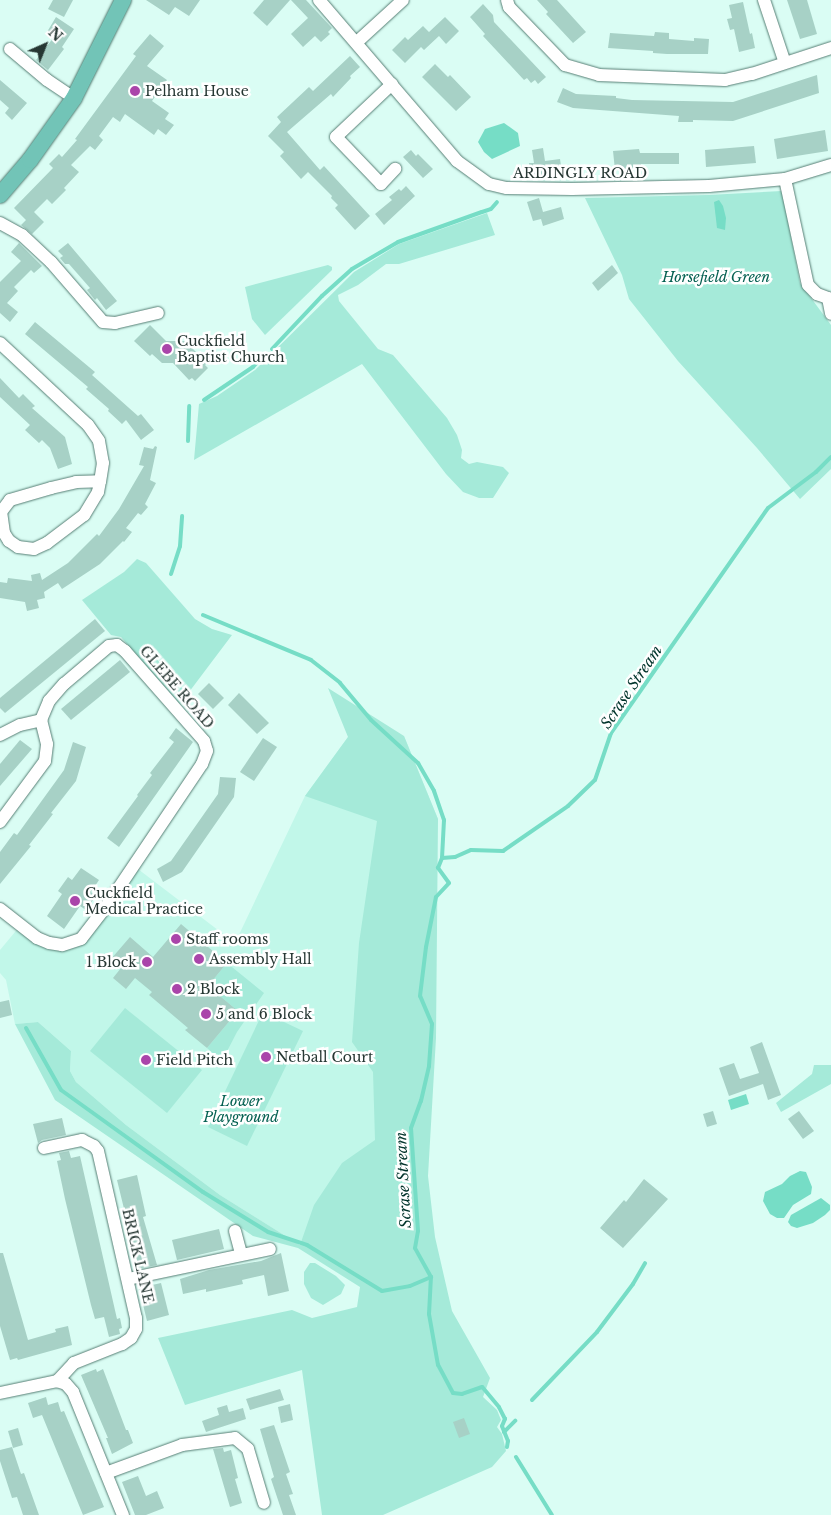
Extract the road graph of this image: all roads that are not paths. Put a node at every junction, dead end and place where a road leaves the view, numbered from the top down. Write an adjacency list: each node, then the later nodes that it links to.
1 (123, 0): 11 (main road)
2 (319, 0): 6 (street, ARDINGLY ROAD)
3 (403, 0): 6 (street)
4 (507, 0): 9 (street)
5 (764, 0): 9 (street)
6 (357, 42): 10 (street, ARDINGLY ROAD)
7 (831, 48): 9 (street)
8 (10, 49): 11 (street)
9 (785, 63)
10 (392, 84): 13 (street); 14 (street, ARDINGLY ROAD)
11 (74, 98): 15 (main road)
12 (831, 165): 14 (street, ARDINGLY ROAD)
13 (395, 169)
14 (785, 178): 17 (street)
15 (0, 194)
16 (0, 223): 18 (street)
17 (830, 298): 19 (street)
18 (158, 313)
19 (831, 314)
20 (0, 343): 21 (street)
21 (100, 481): 21 (street)
22 (41, 720): 23 (street); 24 (street); 25 (street, GLEBE ROAD)
23 (0, 735)
24 (0, 822)
25 (0, 909)
26 (44, 1148): 30 (street, BRICK LANE)
27 (236, 1231): 29 (street)
28 (270, 1249): 29 (street)
29 (241, 1254): 30 (street)
30 (128, 1279): 31 (street, BRICK LANE)
31 (57, 1381): 32 (street); 33 (street)
32 (0, 1393)
33 (106, 1473): 34 (street); 35 (street)
34 (264, 1503)
35 (123, 1515)

